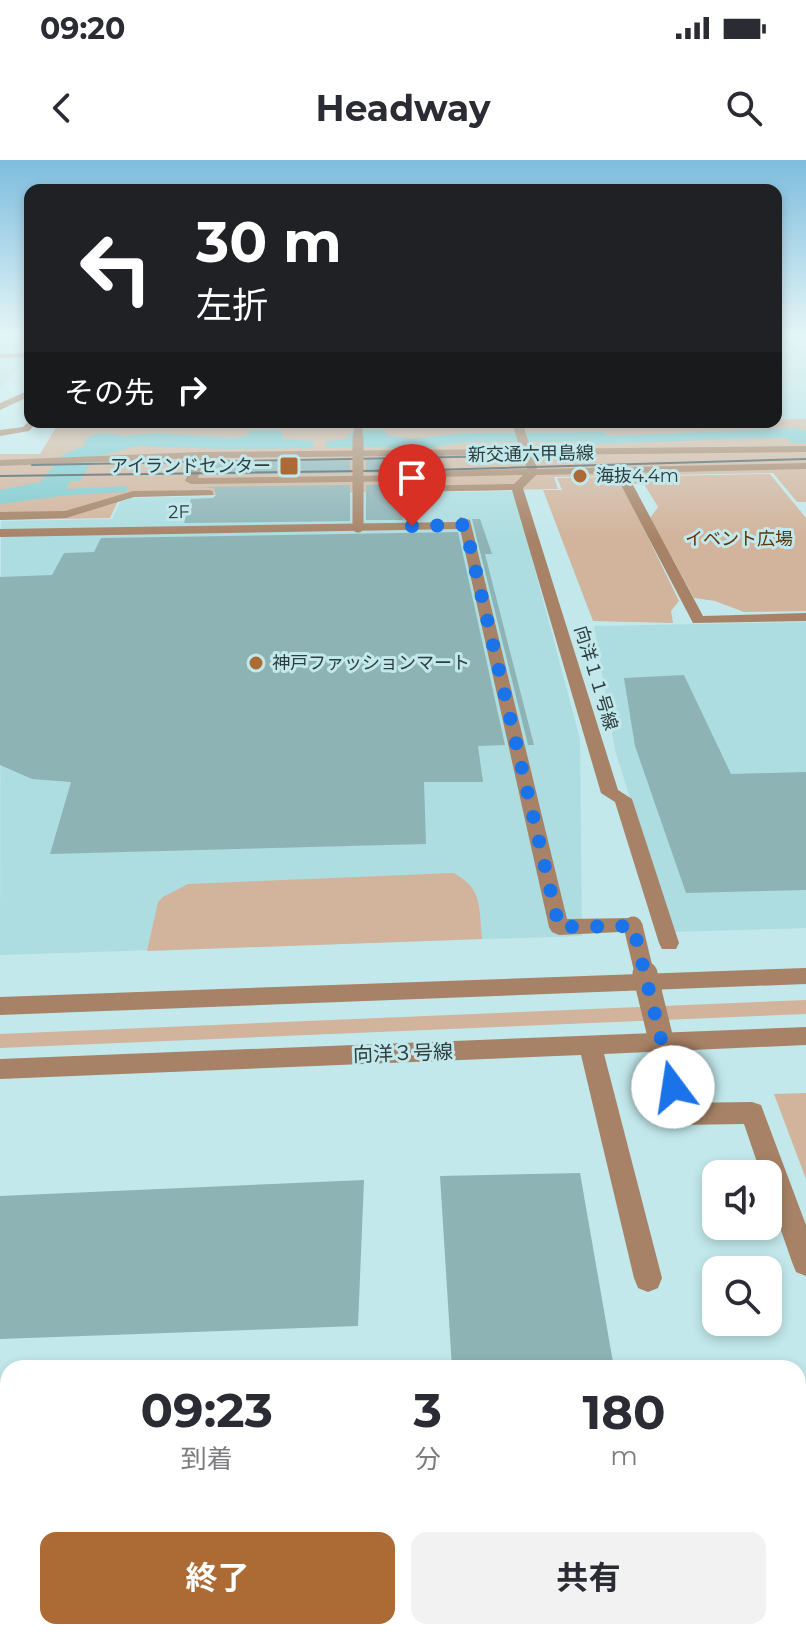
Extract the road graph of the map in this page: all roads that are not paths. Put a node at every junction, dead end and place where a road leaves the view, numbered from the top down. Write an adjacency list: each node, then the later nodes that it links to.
1 (27, 428): 3 (street)
2 (358, 428): 14 (street, bridge)
3 (0, 433)
4 (522, 437): 5 (street); 6 (street); 9 (street)
5 (806, 449)
6 (200, 455): 7 (street); 11 (street, 新交通六甲島線)
7 (0, 463)
8 (806, 466): 9 (street, 新交通六甲島線)
9 (533, 472): 11 (street, 新交通六甲島線); 12 (street)
10 (627, 485): 16 (street)
11 (253, 486): 12 (street); 13 (street)
12 (517, 487): 17 (street, 向洋１１号線)
13 (0, 516)
14 (358, 527): 15 (street, 2F); 23 (street, 2F, bridge)
15 (0, 533)
16 (806, 617)
17 (669, 943)
18 (806, 976): 19 (street)
19 (0, 1006)
20 (806, 1036): 21 (street, 向洋３号線)
21 (590, 1045): 22 (street, 向洋３号線); 24 (street)
22 (0, 1069)
23 (806, 1262)
24 (648, 1278)

